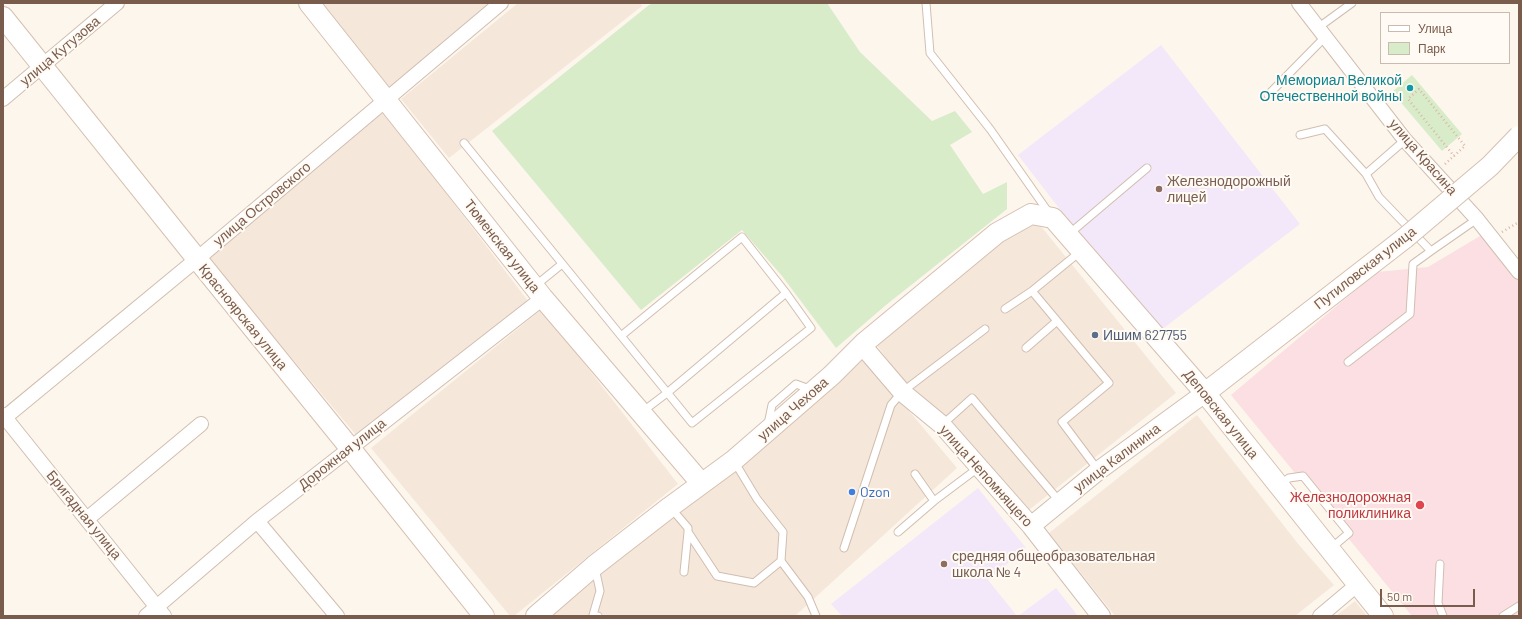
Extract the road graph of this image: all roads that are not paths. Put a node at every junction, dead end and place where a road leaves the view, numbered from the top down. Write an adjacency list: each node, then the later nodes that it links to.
1 (117, 3): 9 (street, улица Кутузова)
2 (309, 3): 12 (main road, Тюменская улица)
3 (501, 3): 12 (street, улица Островского)
4 (926, 3): 19 (lane)
5 (1299, 3): 8 (street, улица Красина)
6 (1352, 3): 8 (lane)
7 (3, 17): 9 (main road, Красноярская улица)
8 (1322, 31): 10 (lane); 15 (street, улица Красина)
9 (43, 66): 11 (street, улица Кутузова); 24 (main road, Красноярская улица)
10 (1268, 95)
11 (3, 99)
12 (386, 101): 24 (street, улица Островского); 28 (main road, Тюменская улица)
13 (1300, 135): 18 (lane)
14 (1519, 136): 39 (main road, Путиловская улица, bridge)
15 (1405, 140): 18 (lane); 20 (street, улица Красина)
16 (464, 143): 25 (lane)
17 (1146, 168): 21 (lane)
18 (1366, 174): 23 (lane)
19 (1053, 218): 21 (main road, Деповская улица); 34 (main road, улица Чехова)
20 (1477, 219): 23 (lane); 26 (street, улица Красина)
21 (1068, 235): 22 (main road, Деповская улица)
22 (1081, 251): 27 (lane); 39 (main road, Деповская улица)
23 (1431, 251): 36 (lane)
24 (197, 259): 41 (street, улица Островского); 44 (main road, Красноярская улица)
25 (562, 264): 28 (lane); 33 (lane)
26 (1519, 272)
27 (1032, 291): 30 (lane); 31 (lane)
28 (539, 292): 40 (main road, Тюменская улица); 44 (street, Дорожная улица)
29 (786, 293): 33 (lane); 38 (lane); 38 (lane)
30 (1005, 309)
31 (1057, 321): 35 (lane); 47 (lane)
32 (985, 329): 37 (lane)
33 (622, 336): 38 (lane)
34 (864, 343): 37 (street, улица Непомнящего); 45 (main road, улица Чехова)
35 (1026, 348)
36 (1348, 362)
37 (902, 392): 43 (street, улица Непомнящего); 58 (lane)
38 (667, 393): 40 (lane)
39 (1204, 393): 47 (street, улица Калинина); 63 (main road, Деповская улица)
40 (641, 413): 49 (main road, Тюменская улица)
41 (4, 417): 53 (street, Бригадная улица)
42 (201, 424): 53 (street)
43 (942, 425): 46 (street, улица Непомнящего); 51 (lane)
44 (350, 448): 54 (street, Дорожная улица); 68 (main road, Красноярская улица)
45 (734, 460): 49 (main road, улица Чехова); 59 (lane)
46 (979, 468): 50 (lane); 55 (street, улица Непомнящего)
47 (1098, 471): 51 (street, улица Калинина)
48 (915, 474): 50 (lane)
49 (701, 484): 52 (main road, улица Чехова)
50 (934, 501): 57 (lane)
51 (1060, 502): 55 (street, улица Калинина)
52 (670, 507): 56 (lane); 61 (main road, улица Чехова)
53 (87, 519): 65 (street, Бригадная улица)
54 (257, 521): 65 (street, Дорожная улица); 67 (street)
55 (1031, 526): 72 (street, улица Непомнящего)
56 (688, 532): 59 (lane); 62 (lane)
57 (898, 532)
58 (844, 548)
59 (781, 561): 71 (lane)
60 (1440, 564): 75 (lane)
61 (594, 566): 69 (main road, улица Чехова); 70 (lane)
62 (684, 572)
63 (1358, 584): 73 (street); 74 (main road, Деповская улица)
64 (1519, 606): 76 (lane)
65 (160, 612): 66 (street, Дорожная улица)
66 (146, 616)
67 (337, 616)
68 (484, 616)
69 (536, 616)
70 (598, 616)
71 (816, 616)
72 (1101, 616)
73 (1320, 616)
74 (1383, 616)
75 (1443, 616)
76 (1504, 616)

